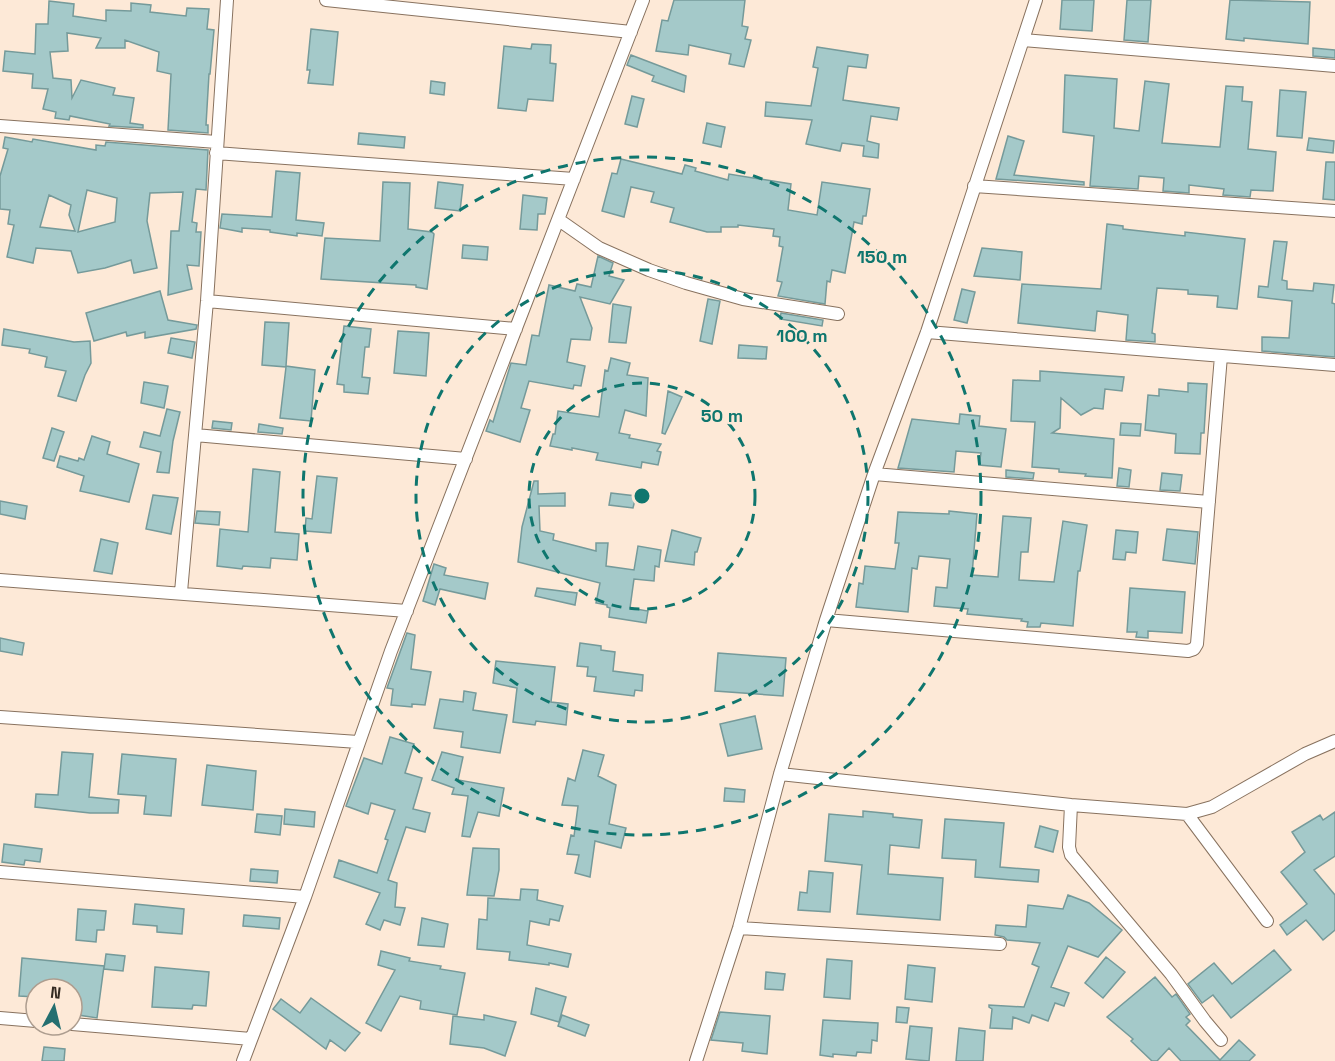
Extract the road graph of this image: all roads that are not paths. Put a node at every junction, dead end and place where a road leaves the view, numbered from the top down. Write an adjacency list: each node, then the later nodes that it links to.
1 (228, 0): 9 (street)
2 (326, 0): 5 (street)
3 (643, 0): 5 (street)
4 (1036, 0): 6 (street)
5 (631, 32): 10 (street)
6 (1023, 40): 7 (street); 11 (street)
7 (1335, 66)
8 (0, 126): 9 (street)
9 (217, 148): 10 (street); 14 (street)
10 (574, 179): 13 (street)
11 (974, 186): 12 (street); 17 (street)
12 (1335, 211)
13 (560, 220): 15 (street); 16 (street)
14 (207, 301): 16 (street); 20 (street)
15 (838, 314)
16 (516, 329): 21 (street)
17 (927, 332): 18 (street); 22 (street)
18 (1221, 356): 19 (street); 23 (street)
19 (1335, 366)
20 (195, 435): 21 (street); 25 (street)
21 (466, 459): 26 (street)
22 (874, 474): 23 (street); 27 (street)
23 (1209, 502): 27 (street)
24 (0, 580): 25 (street)
25 (181, 592): 26 (street)
26 (407, 610): 30 (street)
27 (826, 620): 31 (street)
28 (0, 717): 30 (street)
29 (1335, 741): 33 (street)
30 (358, 742): 35 (street)
31 (780, 774): 32 (street); 37 (street)
32 (1071, 805): 33 (street); 43 (street)
33 (1187, 814): 36 (street)
34 (0, 872): 35 (street)
35 (305, 897): 42 (street)
36 (1267, 921)
37 (740, 928): 38 (street); 45 (street)
38 (1000, 944)
39 (0, 1018): 40 (street)
40 (24, 1020)
41 (84, 1025): 42 (street)
42 (251, 1039): 44 (street)
43 (1221, 1040)
44 (243, 1061)
45 (696, 1061)

